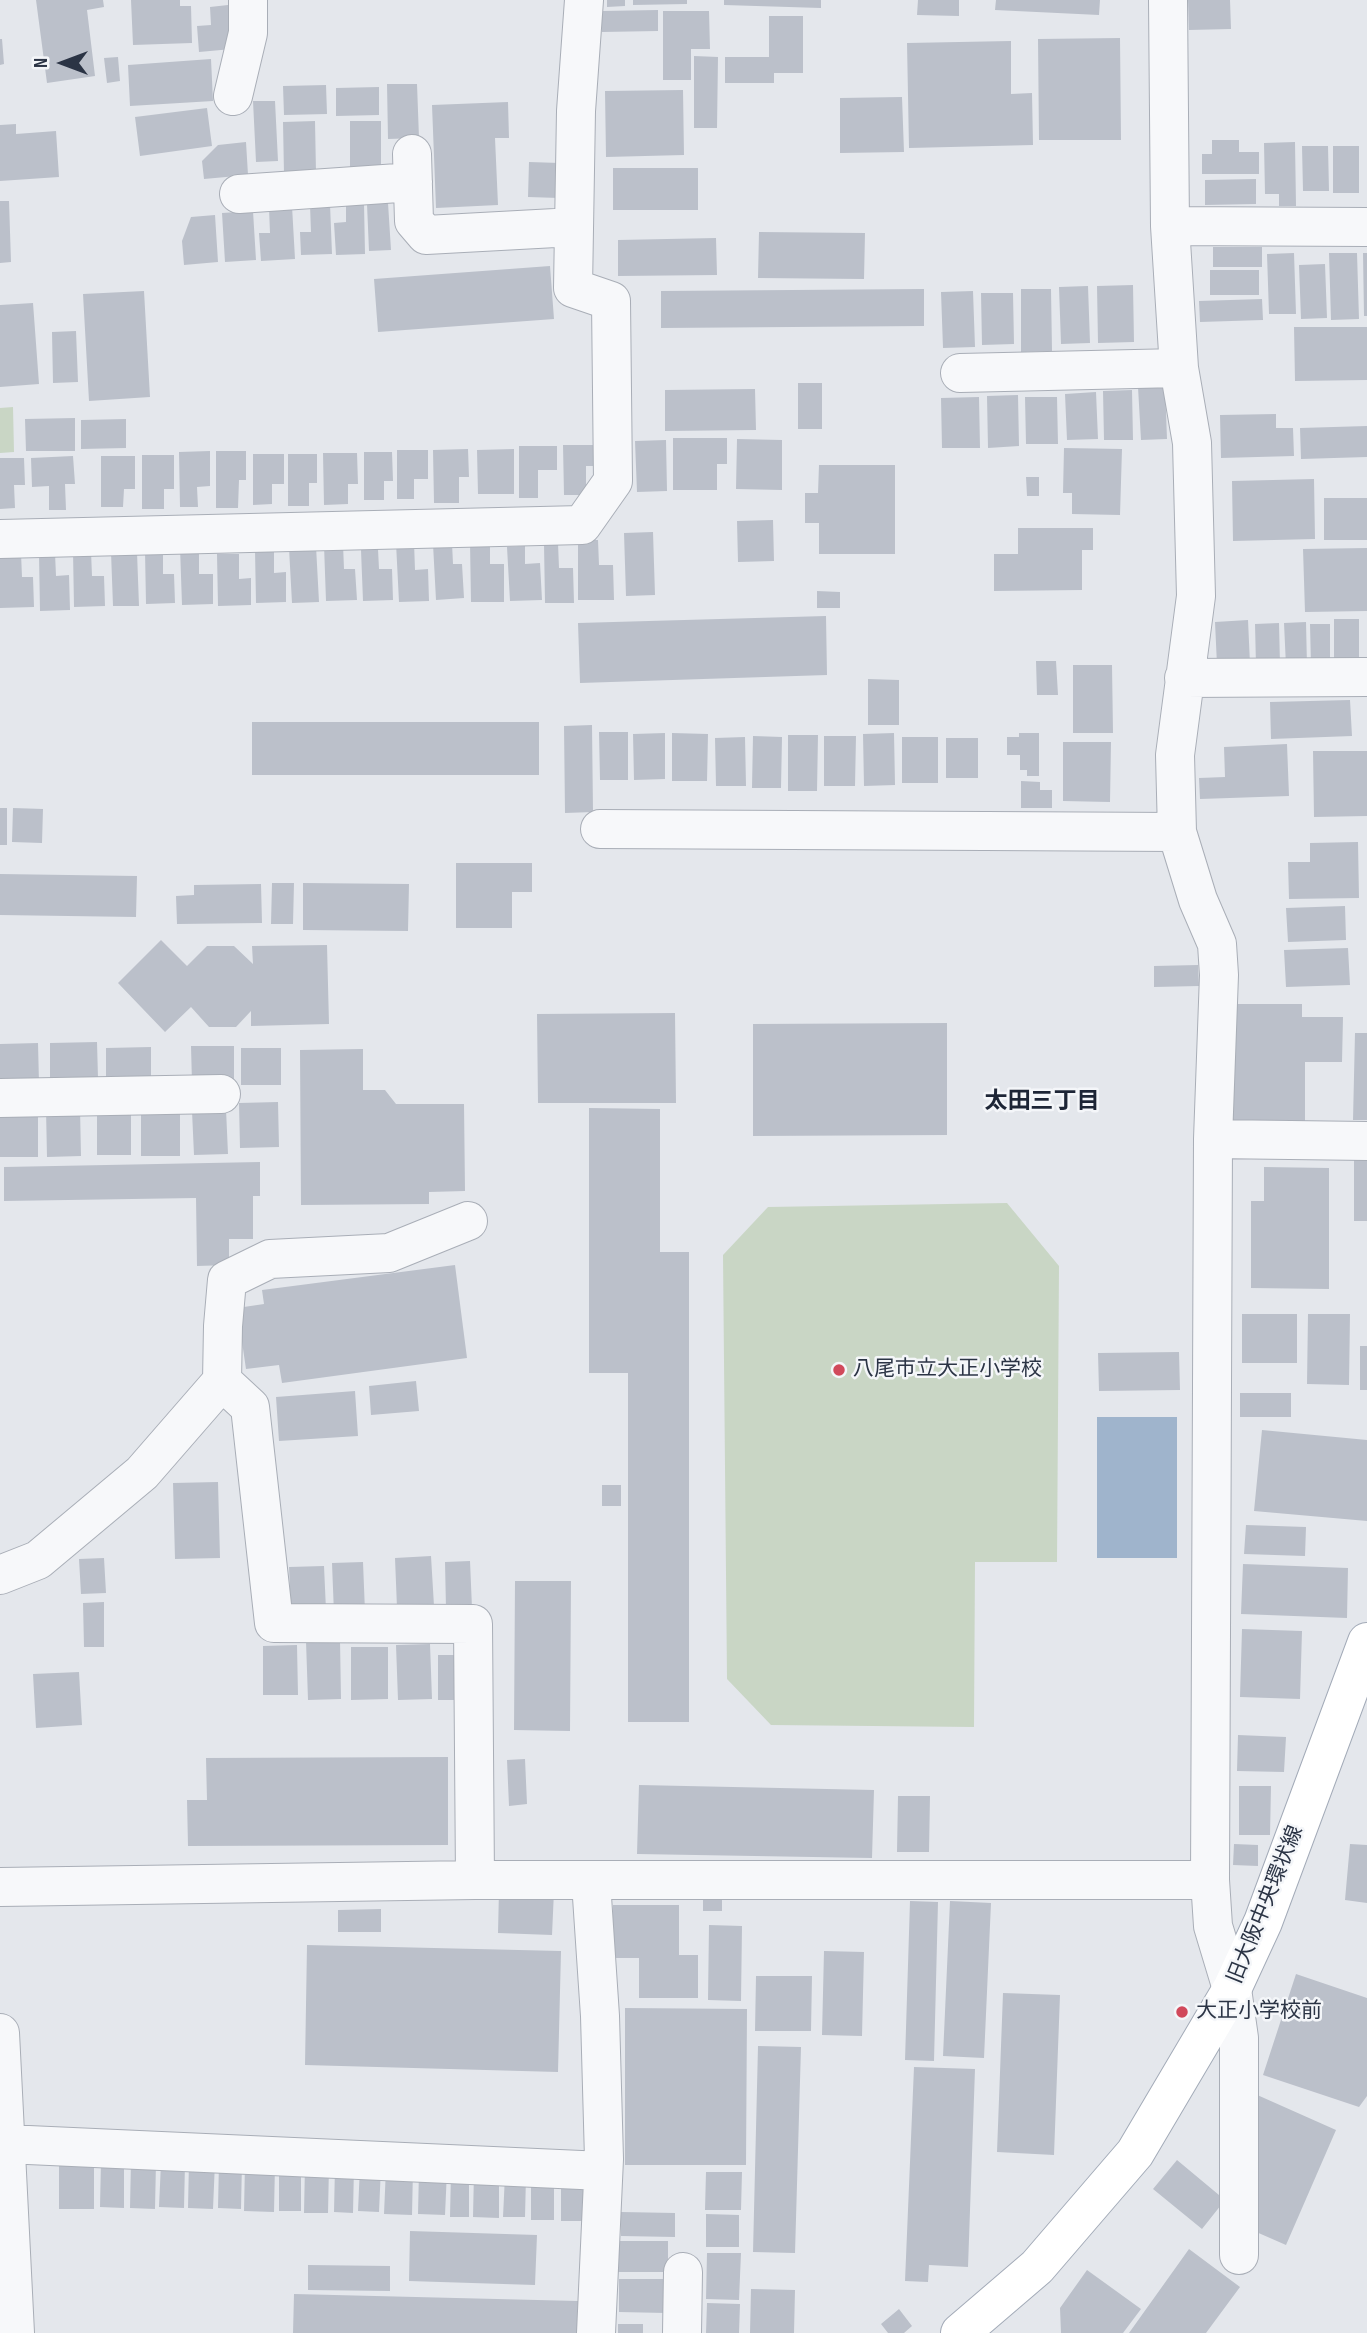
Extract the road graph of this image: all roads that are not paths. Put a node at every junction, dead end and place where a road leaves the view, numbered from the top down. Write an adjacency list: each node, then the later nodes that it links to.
1 (248, 0): 4 (street)
2 (584, 0): 7 (street)
3 (1168, 0): 6 (street)
4 (233, 96)
5 (239, 194): 7 (street)
6 (1170, 226): 8 (street); 9 (street)
7 (574, 227): 11 (street)
8 (1367, 227)
9 (1179, 368): 10 (street); 13 (street)
10 (960, 373)
11 (0, 539)
12 (1367, 677): 13 (street)
13 (1184, 678): 15 (street)
14 (600, 829): 15 (street)
15 (1177, 832): 18 (street)
16 (221, 1094): 17 (street)
17 (0, 1098)
18 (1213, 1139): 19 (street); 24 (street)
19 (1367, 1141)
20 (468, 1221): 21 (street)
21 (222, 1381): 22 (street); 25 (street)
22 (0, 1575)
23 (1367, 1642): 28 (main road, 旧大阪中央環状線)
24 (1210, 1880): 26 (street); 28 (street)
25 (475, 1881): 26 (street); 27 (street)
26 (591, 1882): 32 (street)
27 (0, 1887)
28 (1233, 1989): 33 (street); 38 (main road, 旧大阪中央環状線)
29 (0, 2033): 30 (street)
30 (0, 2041): 31 (street)
31 (4, 2158): 32 (street); 35 (street)
32 (603, 2171): 36 (street)
33 (1239, 2255)
34 (683, 2272): 37 (street)
35 (10, 2328)
36 (596, 2333)
37 (681, 2333)
38 (960, 2333)

